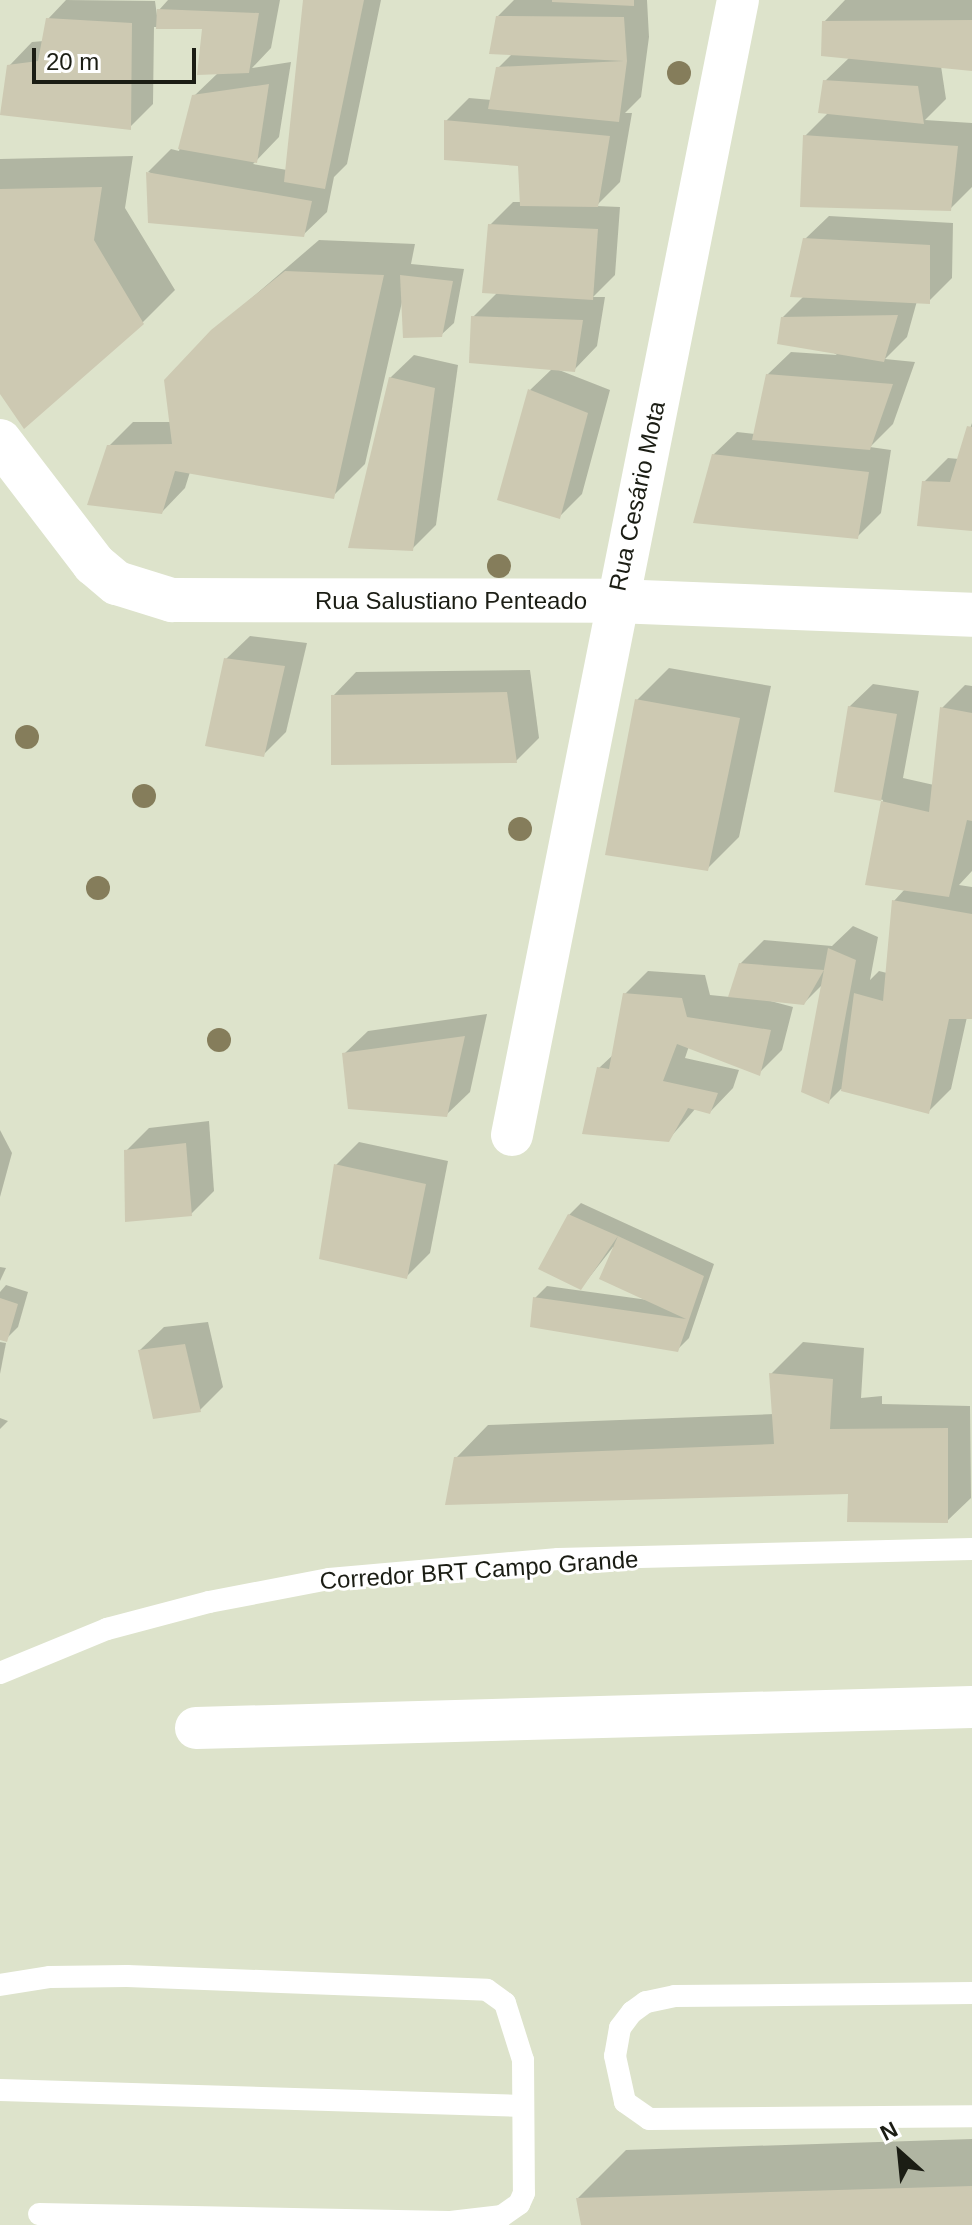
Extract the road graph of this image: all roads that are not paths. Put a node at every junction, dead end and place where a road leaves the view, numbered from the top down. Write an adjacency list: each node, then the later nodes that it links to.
1 (738, 0): 3 (street, Rua Cesário Mota)
2 (0, 441): 3 (street, Rua Salustiano Penteado)
3 (615, 601): 4 (street, Rua Salustiano Penteado); 5 (street, Rua Cesário Mota)
4 (972, 615)
5 (512, 1135)
6 (972, 1549): 7 (lane, Corredor BRT Campo Grande)
7 (0, 1673)
8 (972, 1707): 9 (street)
9 (196, 1728)
10 (0, 1985): 13 (lane)
11 (972, 1993): 14 (lane)
12 (0, 2090): 13 (lane)
13 (523, 2106): 15 (lane)
14 (972, 2116)
15 (39, 2214)

